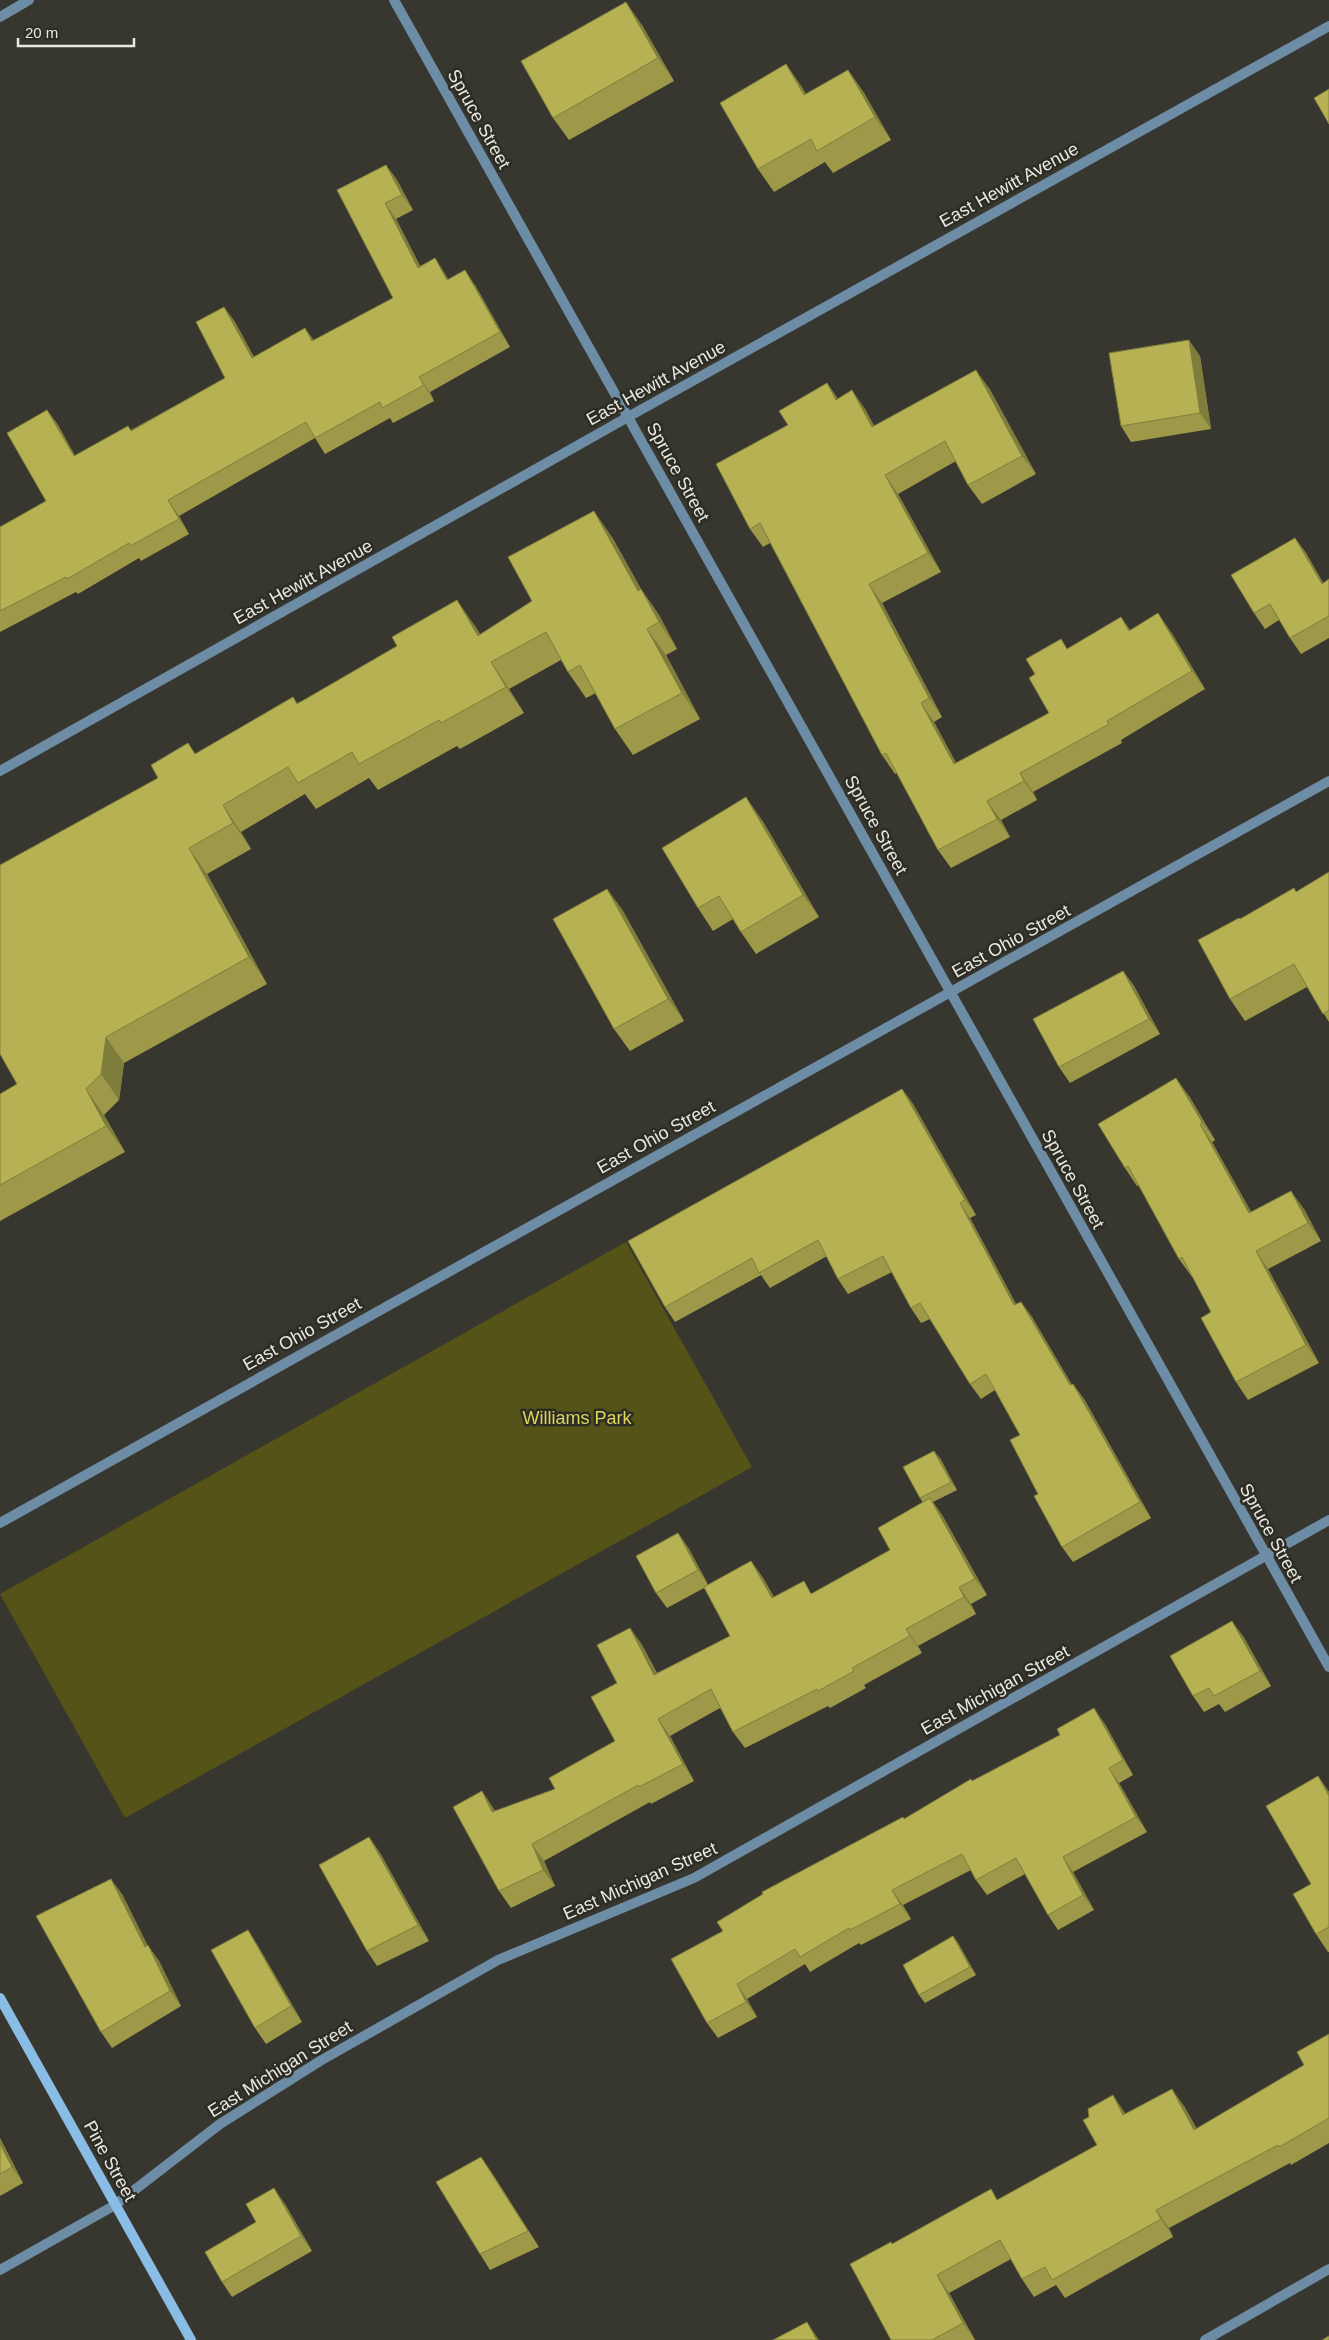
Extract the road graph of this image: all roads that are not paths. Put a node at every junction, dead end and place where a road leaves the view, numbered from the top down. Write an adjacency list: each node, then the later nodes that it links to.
1 (29, 0): 3 (street)
2 (394, 0): 5 (street, Spruce Street)
3 (0, 16)
4 (1329, 26): 5 (street, East Hewitt Avenue)
5 (628, 417): 6 (street, East Hewitt Avenue); 8 (street, Spruce Street)
6 (0, 771)
7 (1329, 781): 8 (street, East Ohio Street)
8 (951, 994): 10 (street, East Ohio Street); 11 (street, Spruce Street)
9 (1329, 1520): 11 (street, East Michigan Street)
10 (0, 1523)
11 (1265, 1557): 12 (street, Spruce Street); 14 (street, East Michigan Street)
12 (1329, 1667)
13 (0, 1998): 14 (street, Pine Street)
14 (115, 2205): 15 (street, East Michigan Street); 17 (street, Pine Street)
15 (0, 2270)
16 (1329, 2270): 18 (street)
17 (191, 2340)
18 (1205, 2340)

